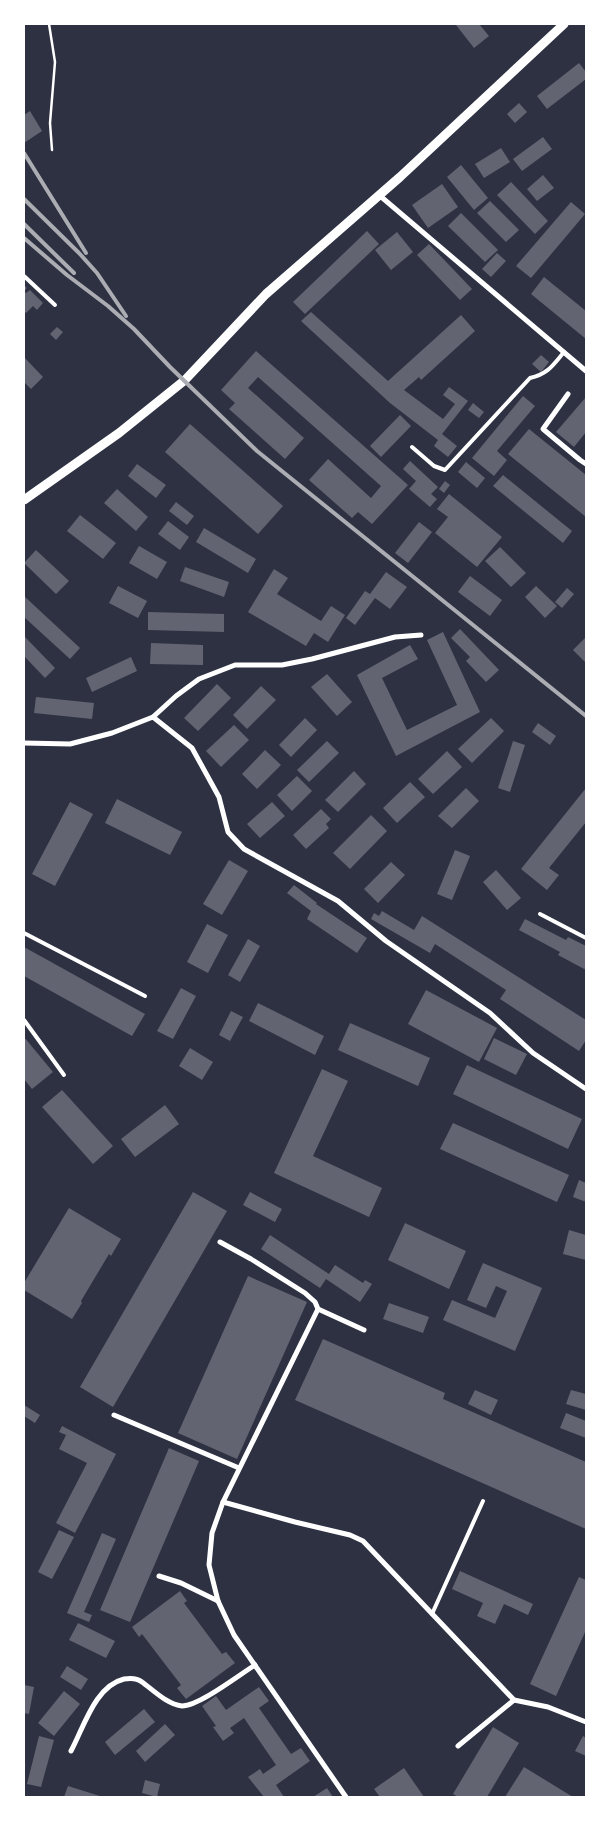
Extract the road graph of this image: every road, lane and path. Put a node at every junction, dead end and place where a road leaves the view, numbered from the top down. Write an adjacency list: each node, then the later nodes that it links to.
1 (49, 24): 3 (path)
2 (564, 24): 4 (street)
3 (52, 150)
4 (379, 195): 7 (street); 12 (street)
5 (24, 276): 6 (lane)
6 (55, 305)
7 (564, 352): 8 (street); 10 (lane)
8 (586, 371)
9 (568, 394): 11 (street)
10 (412, 447)
11 (586, 464)
12 (24, 500)
13 (421, 635): 14 (street)
14 (153, 718): 15 (street); 22 (street)
15 (24, 743)
16 (540, 914): 18 (lane)
17 (24, 933): 19 (lane)
18 (586, 938)
19 (144, 996)
20 (24, 1020): 21 (lane)
21 (64, 1075)
22 (586, 1089)
23 (220, 1242): 24 (street)
24 (318, 1309): 25 (street); 27 (street)
25 (364, 1330)
26 (114, 1415): 27 (street)
27 (239, 1468): 29 (street)
28 (483, 1501): 32 (lane)
29 (223, 1502): 31 (street); 32 (street)
30 (159, 1576): 31 (street)
31 (218, 1601): 33 (street)
32 (432, 1614): 34 (street)
33 (255, 1665): 37 (street); 38 (street)
34 (514, 1700): 35 (street); 36 (street)
35 (586, 1722)
36 (458, 1746)
37 (71, 1751)
38 (346, 1797)

